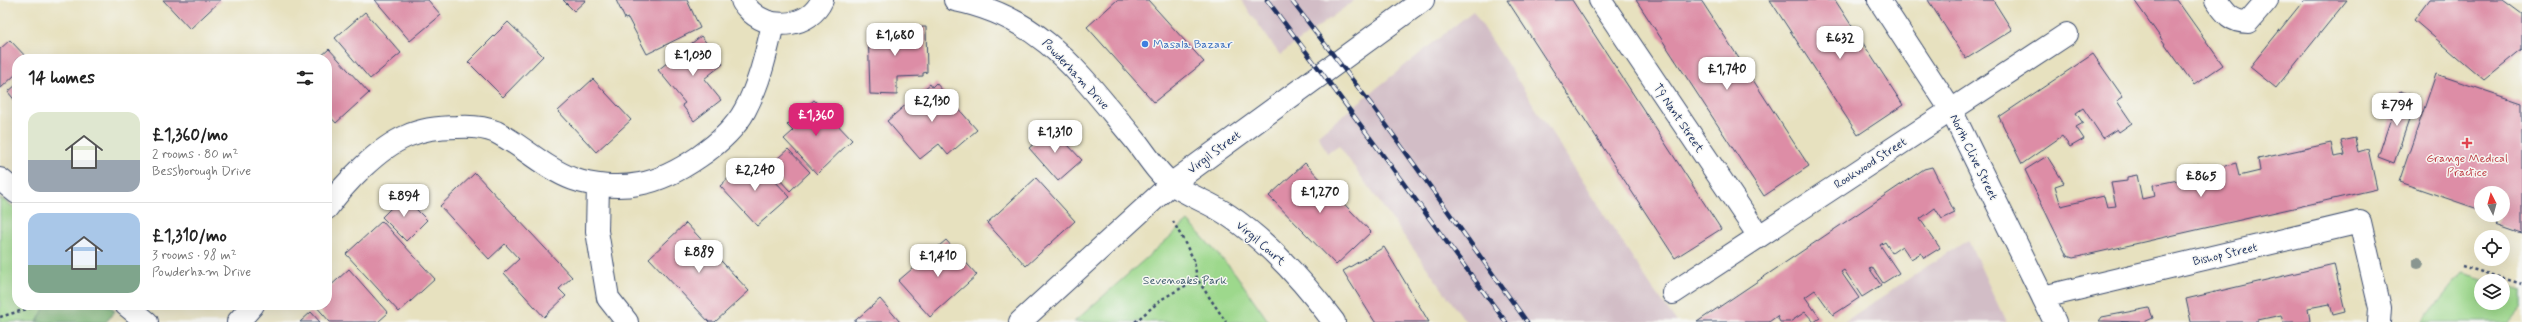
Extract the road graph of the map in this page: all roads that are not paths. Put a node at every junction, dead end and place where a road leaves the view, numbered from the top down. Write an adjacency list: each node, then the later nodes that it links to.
1 (742, 0): 9 (street)
2 (822, 0): 9 (street)
3 (956, 0): 15 (street, Powderham Drive)
4 (1423, 0): 15 (street, Virgil Street)
5 (1600, 0): 17 (street, Tŷ Nant Street)
6 (1880, 0): 11 (street, North Clive Street)
7 (2267, 0): 8 (street)
8 (2222, 8)
9 (773, 24): 13 (street)
10 (2067, 34): 11 (street, Rookwood Street)
11 (1951, 110): 17 (street, Rookwood Street); 19 (street, North Clive Street)
12 (0, 179): 14 (street)
13 (598, 185): 16 (street); 24 (street)
14 (12, 189)
15 (1166, 190): 25 (street, Virgil Street); 26 (street, Virgil Court)
16 (332, 201)
17 (1759, 236): 18 (street, Rookwood Street)
18 (1673, 293)
19 (2043, 297): 27 (street, North Clive Street); 28 (street, Bishop Street)
20 (132, 310): 22 (street)
21 (249, 310): 23 (street)
22 (147, 322)
23 (238, 322)
24 (627, 322)
25 (1020, 322)
26 (1334, 322)
27 (2055, 322)
28 (2379, 322)

